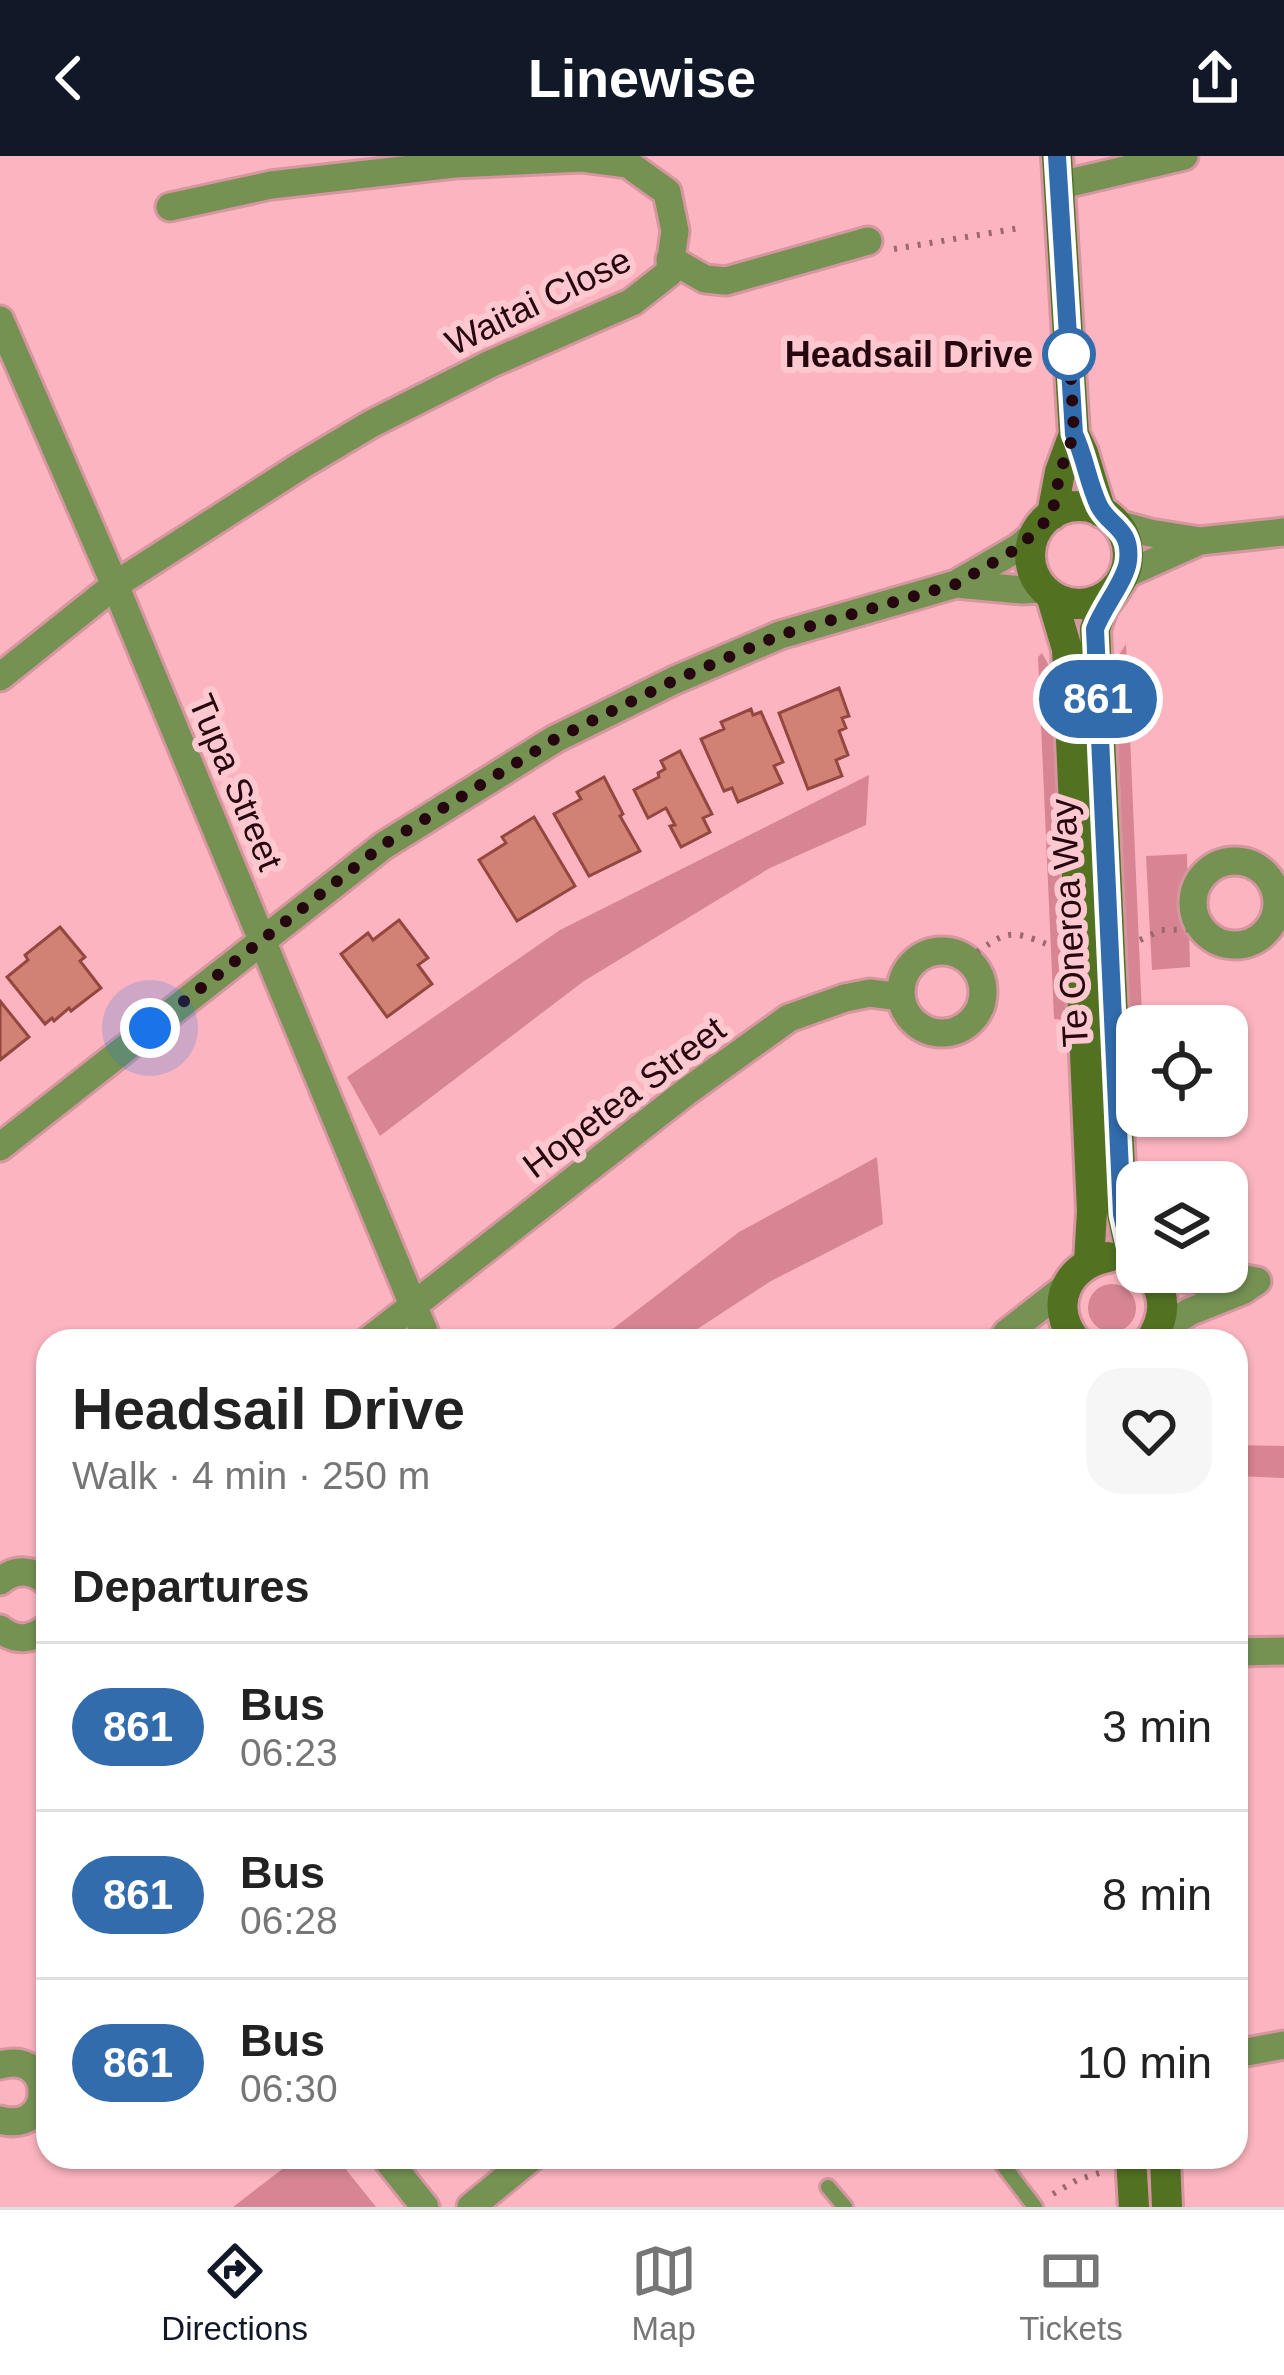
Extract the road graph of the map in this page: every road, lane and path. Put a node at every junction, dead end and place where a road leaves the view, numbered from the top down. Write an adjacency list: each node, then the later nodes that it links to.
1 (1184, 156): 2 (street)
2 (1059, 171): 7 (street, Te Oneroa Way)
3 (170, 207): 5 (street, Waitai Close)
4 (868, 241): 5 (street)
5 (670, 259): 14 (street, Waitai Close)
6 (0, 320): 14 (street, Tupa Street)
7 (1074, 434): 8 (street, Te Oneroa Way); 9 (street, Te Oneroa Way)
8 (1109, 518): 9 (street); 11 (street); 12 (street, Te Oneroa Way)
9 (1044, 524): 13 (street); 15 (street, Te Oneroa Way)
10 (1284, 532): 11 (street)
11 (1200, 541): 12 (street)
12 (1120, 581): 15 (street); 25 (street, Te Oneroa Way)
13 (956, 584): 15 (street); 19 (street)
14 (115, 585): 16 (street, Waitai Close); 19 (street, Tupa Street)
15 (1048, 592): 27 (street, Te Oneroa Way)
16 (0, 676)
17 (1281, 908): 18 (street); 18 (street)
18 (1201, 928): 20 (path)
19 (262, 939): 24 (street); 31 (street, Tupa Street)
20 (1125, 942)
21 (1064, 945): 22 (path)
22 (968, 959): 23 (street); 23 (street)
23 (901, 997): 31 (street, Hopetea Street)
24 (0, 1147)
25 (1120, 1161)
26 (1116, 1256): 27 (street)
27 (1089, 1262): 29 (street)
28 (1270, 1279): 37 (street)
29 (1066, 1287): 34 (street); 35 (street)
30 (1161, 1293): 36 (street, Te Oneroa Way)
31 (412, 1306): 32 (street, Hopetea Street); 33 (street, Tupa Street)
32 (383, 1329)
33 (423, 1329)
34 (1012, 1329)
35 (1068, 1329)
36 (1156, 1329)
37 (1165, 1329)
38 (36, 1575): 39 (street)
39 (0, 1581)
40 (0, 1629): 41 (street)
41 (36, 1636)
42 (1248, 1652): 43 (street)
43 (1284, 1652)
44 (1284, 2045): 45 (street)
45 (1248, 2052)
46 (0, 2065): 47 (street)
47 (36, 2065)
48 (36, 2111): 49 (street)
49 (0, 2120)
50 (395, 2169): 58 (street)
51 (517, 2169): 59 (street)
52 (1006, 2169): 57 (lane)
53 (1132, 2169): 61 (street)
54 (1165, 2169): 62 (street)
55 (1099, 2174): 57 (path)
56 (828, 2187): 60 (lane)
57 (1035, 2206)
58 (425, 2207)
59 (471, 2207)
60 (845, 2207)
61 (1134, 2207)
62 (1167, 2207)

